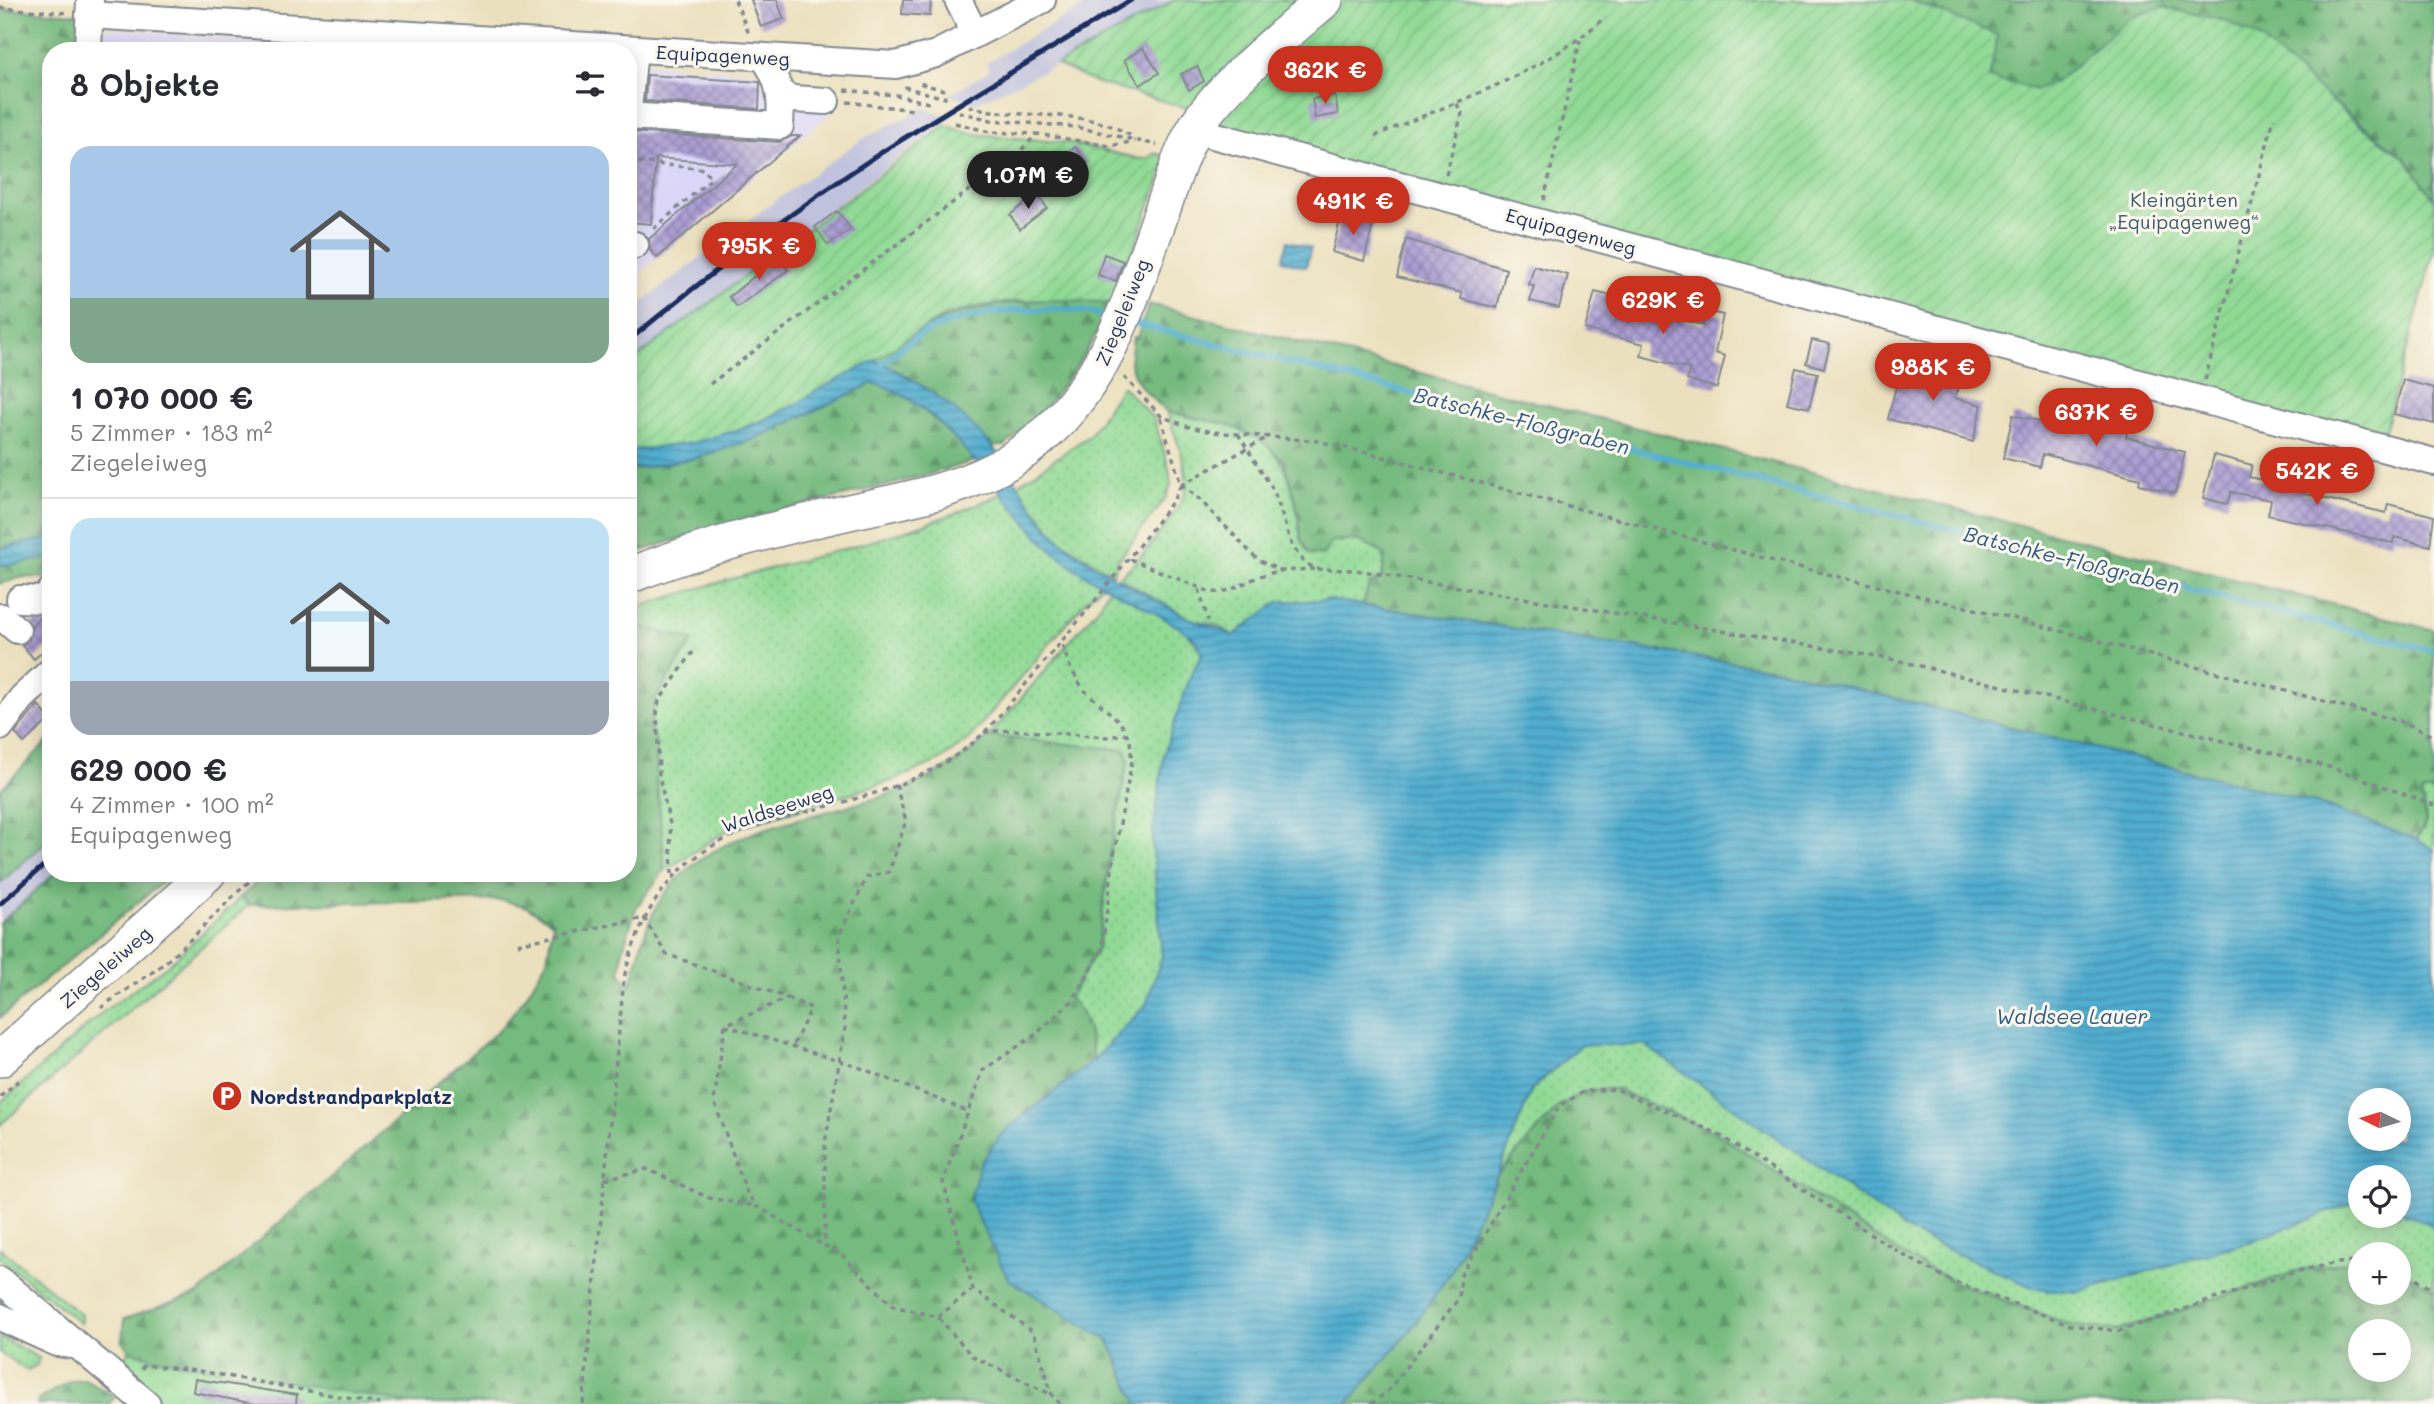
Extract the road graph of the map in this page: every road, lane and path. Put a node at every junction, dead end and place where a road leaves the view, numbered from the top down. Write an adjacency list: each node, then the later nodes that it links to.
1 (735, 0): 13 (path)
2 (958, 0): 8 (street)
3 (1042, 0): 8 (street, Equipagenweg)
4 (1325, 0): 26 (main road, Ziegeleiweg)
5 (89, 7): 6 (path); 10 (street); 11 (street, Equipagenweg)
6 (0, 8)
7 (1605, 17): 9 (path)
8 (975, 34): 13 (street, Equipagenweg)
9 (1580, 40): 18 (path); 33 (path)
10 (88, 42)
11 (362, 42)
12 (637, 50): 13 (street, Equipagenweg)
13 (758, 51): 15 (street)
14 (920, 83): 17 (path)
15 (780, 94): 16 (street); 23 (street)
16 (830, 95): 19 (path); 21 (path)
17 (945, 98)
18 (1455, 101): 28 (path); 32 (path)
19 (933, 104)
20 (970, 106): 29 (path)
21 (914, 110)
22 (959, 112): 29 (path)
23 (637, 117)
24 (2274, 118): 37 (path)
25 (956, 123): 27 (path)
26 (1197, 124): 33 (street, Equipagenweg); 47 (main road, Ziegeleiweg)
27 (1037, 134): 29 (path); 36 (path)
28 (1375, 136)
29 (1137, 140): 30 (path)
30 (1159, 145)
31 (637, 162): 34 (path)
32 (1446, 176)
33 (1539, 222): 37 (street, Equipagenweg)
34 (637, 241)
35 (1122, 376): 38 (path)
36 (710, 384)
37 (2200, 399): 42 (street, Equipagenweg)
38 (1161, 416): 39 (path); 43 (path)
39 (1238, 434): 40 (path); 41 (path)
40 (1270, 436): 41 (path); 56 (path)
41 (1249, 449): 43 (path); 45 (path)
42 (2434, 462)
43 (1181, 485): 44 (path, Waldseeweg); 46 (path)
44 (1129, 559): 48 (path); 50 (path, Waldseeweg)
45 (1316, 569): 46 (path); 58 (path)
46 (1282, 571): 48 (path)
47 (637, 573)
48 (1198, 588): 49 (path)
49 (1208, 621)
50 (1062, 644): 54 (path, Waldseeweg); 55 (path)
51 (693, 652): 59 (path)
52 (42, 680): 53 (street)
53 (3, 718)
54 (984, 732): 55 (path); 57 (path, Waldseeweg)
55 (1127, 734): 71 (path)
56 (2434, 737)
57 (896, 785): 59 (path, Waldseeweg); 68 (path)
58 (2434, 804)
59 (673, 876): 62 (path, Waldseeweg)
60 (199, 882): 69 (main road, Ziegeleiweg)
61 (248, 882): 65 (path)
62 (644, 918): 63 (path); 64 (path); 72 (path, Waldseeweg)
63 (517, 944)
64 (788, 998): 66 (path); 67 (path)
65 (92, 1015)
66 (725, 1025): 67 (path); 73 (path)
67 (793, 1046): 68 (path)
68 (840, 1061): 71 (path); 74 (path)
69 (14, 1065): 70 (path)
70 (0, 1097)
71 (969, 1112): 79 (path)
72 (604, 1179): 73 (path); 87 (path, Waldseeweg)
73 (756, 1206): 74 (path)
74 (825, 1246): 81 (path)
75 (2348, 1263): 89 (path)
76 (2411, 1276): 78 (path)
77 (0, 1280): 82 (street)
78 (2432, 1287)
79 (973, 1289): 81 (path); 84 (path)
80 (0, 1317): 82 (street)
81 (938, 1317): 84 (path)
82 (76, 1346): 85 (street)
83 (145, 1365): 86 (path)
84 (1052, 1395): 88 (path)
85 (137, 1402)
86 (380, 1404)
87 (583, 1404)
88 (1060, 1404)
89 (1371, 1404)

